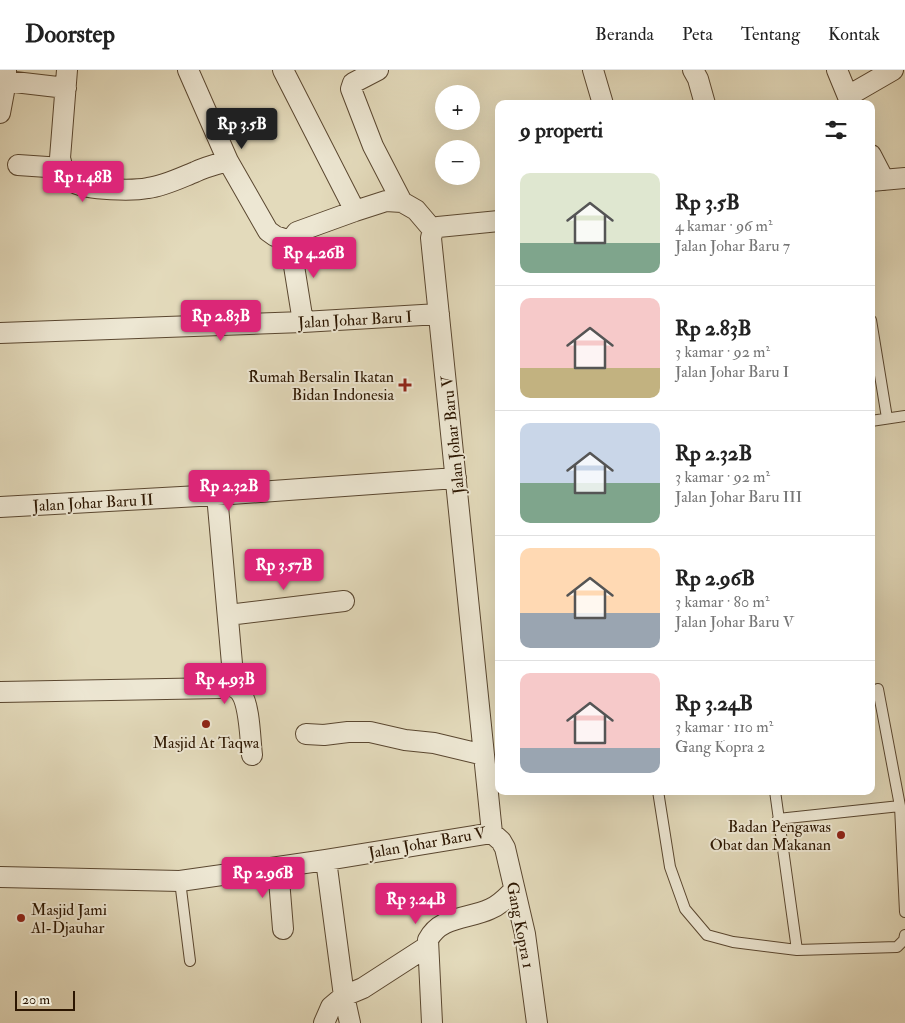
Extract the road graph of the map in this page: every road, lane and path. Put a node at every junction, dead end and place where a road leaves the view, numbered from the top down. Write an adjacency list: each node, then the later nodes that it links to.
1 (188, 70): 14 (street)
2 (283, 70): 20 (street)
3 (378, 70): 19 (street)
4 (593, 70): 10 (street)
5 (693, 70): 11 (street)
6 (837, 70): 12 (street)
7 (893, 70): 12 (street)
8 (6, 75): 9 (street); 13 (street)
9 (66, 79): 16 (street)
10 (602, 100)
11 (704, 100)
12 (849, 100)
13 (0, 113)
14 (228, 161): 16 (street); 23 (street)
15 (18, 165): 16 (street)
16 (62, 168)
17 (905, 178): 18 (street)
18 (877, 181)
19 (402, 202): 20 (street); 22 (street)
20 (355, 211): 23 (street)
21 (495, 221): 22 (street)
22 (433, 230): 24 (street, Jalan Johar Baru V)
23 (290, 241): 25 (street)
24 (439, 314): 25 (street, Jalan Johar Baru I); 31 (street, Jalan Johar Baru V)
25 (303, 322): 26 (street, Jalan Johar Baru I)
26 (0, 333)
27 (875, 344): 29 (lane)
28 (905, 416): 29 (lane)
29 (887, 418): 30 (lane)
30 (875, 420)
31 (456, 478): 32 (street, Jalan Johar Baru II); 41 (street, Jalan Johar Baru V)
32 (217, 495): 33 (street, Jalan Johar Baru II); 35 (street)
33 (0, 507)
34 (344, 601): 35 (street)
35 (228, 615): 36 (street)
36 (228, 685): 38 (street); 40 (street)
37 (878, 689): 42 (lane)
38 (0, 692)
39 (306, 734): 41 (street)
40 (252, 755)
41 (484, 755): 48 (street, Jalan Johar Baru V)
42 (901, 790): 45 (lane)
43 (659, 795): 58 (lane)
44 (775, 795): 46 (lane)
45 (900, 806): 46 (lane); 47 (lane)
46 (778, 819): 58 (lane)
47 (903, 819): 54 (lane)
48 (492, 833): 49 (street, Jalan Johar Baru V); 53 (street, Gang Kopra 1)
49 (326, 860): 50 (street, Jalan Johar Baru V); 60 (street)
50 (278, 867): 52 (street, Jalan Johar Baru V); 55 (street)
51 (0, 877): 52 (street, Jalan Johar Baru V)
52 (180, 881): 59 (lane)
53 (514, 890): 57 (street); 64 (street, Gang Kopra 1)
54 (905, 912)
55 (283, 929)
56 (905, 935): 58 (lane)
57 (428, 946): 60 (street); 63 (street)
58 (797, 950)
59 (190, 961)
60 (344, 996): 61 (street); 62 (street)
61 (324, 1023)
62 (350, 1023)
63 (432, 1023)
64 (536, 1023)

